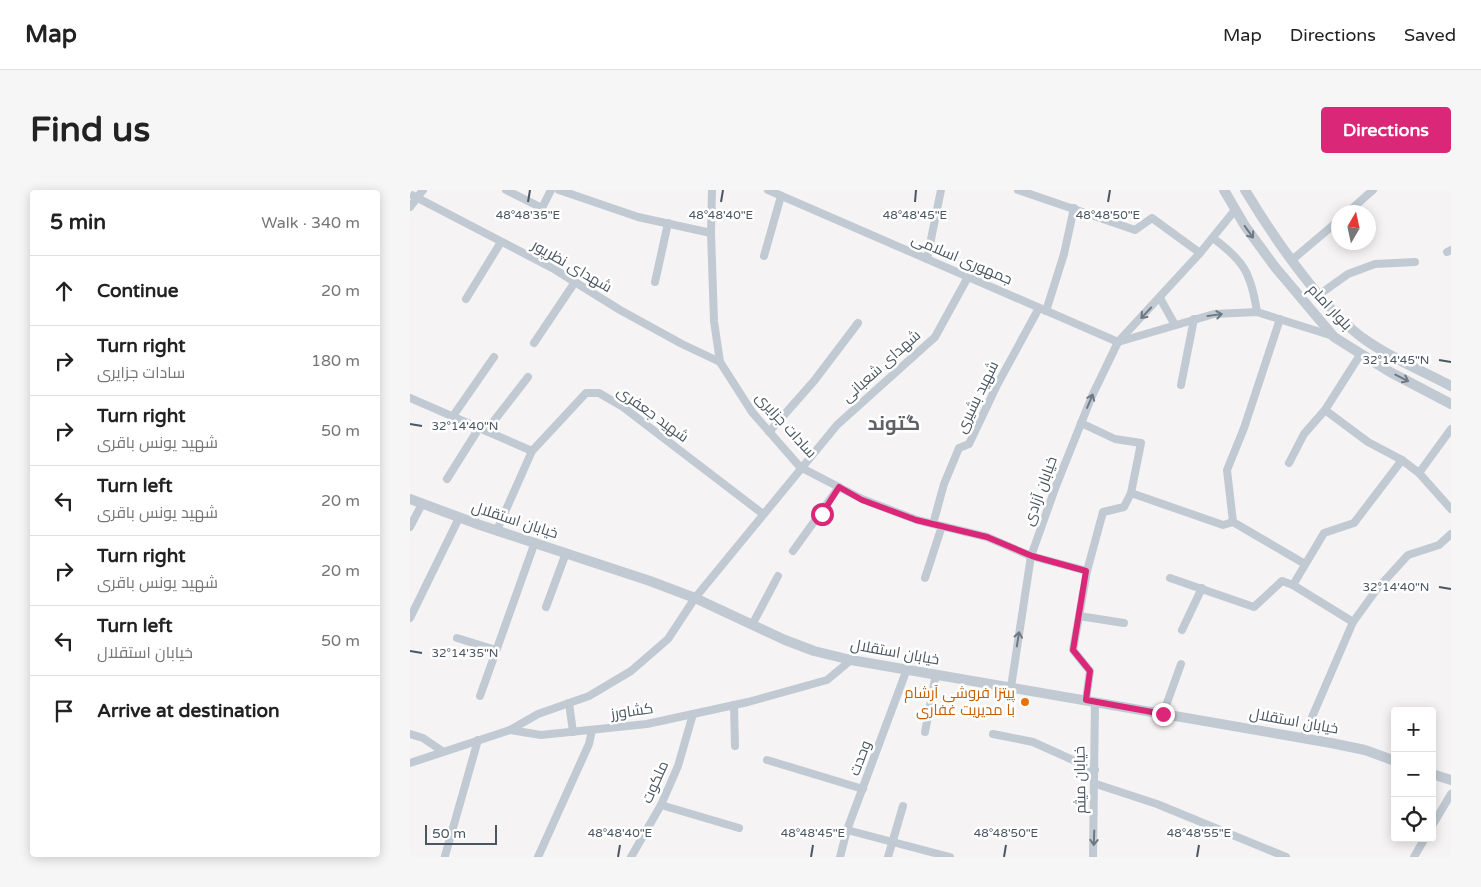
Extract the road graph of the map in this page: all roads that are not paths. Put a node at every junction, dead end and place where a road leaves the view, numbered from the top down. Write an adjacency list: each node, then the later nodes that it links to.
1 (423, 190): 12 (street)
2 (506, 190): 3 (street)
3 (551, 190)
4 (559, 190): 18 (street)
5 (712, 190): 20 (street, سادات جزایری)
6 (768, 190): 13 (street, جمهوری اسلامی)
7 (941, 190): 25 (street)
8 (1018, 190): 16 (street)
9 (1224, 190): 17 (street, بلوار امام)
10 (1245, 190): 26 (street, بلوار امام)
11 (1373, 190): 14 (street)
12 (413, 196): 15 (street); 22 (street, شهدای نظرپور)
13 (781, 196): 24 (street); 25 (street, جمهوری اسلامی)
14 (1356, 205)
15 (410, 207)
16 (1074, 208): 23 (street); 34 (street, شهید بشیری)
17 (1236, 210): 21 (street); 40 (street, بلوار امام, one-way to 40)
18 (668, 224): 20 (street); 30 (street)
19 (1331, 227): 26 (street)
20 (711, 233): 45 (street, سادات جزایری)
21 (1213, 238): 23 (street); 35 (street)
22 (501, 242): 29 (street, شهدای نظرپور); 33 (street)
23 (1200, 253): 32 (street)
24 (764, 256)
25 (928, 259): 28 (street, جمهوری اسلامی)
26 (1292, 260): 31 (street, بلوار امام)
27 (1415, 262): 31 (street)
28 (968, 277): 34 (street, جمهوری اسلامی); 60 (street, شهدای شعبانی)
29 (575, 282): 42 (street); 45 (street, شهدای نظرپور)
30 (655, 282)
31 (1320, 294): 48 (street, بلوار امام)
32 (1160, 298): 39 (street); 41 (street, one-way to 41)
33 (466, 299)
34 (1042, 309): 41 (street, جمهوری اسلامی); 71 (street, شهید بشیری)
35 (1257, 312): 36 (street, one-way to 35); 37 (street)
36 (1194, 319): 39 (street); 47 (street)
37 (1280, 319): 40 (street); 70 (street)
38 (858, 323): 56 (street)
39 (1175, 325): 41 (street)
40 (1334, 337): 43 (street, بلوار امام)
41 (1118, 342): 53 (street, خیابان آزادی, one-way to 41)
42 (534, 343)
43 (1360, 355): 50 (street, بلوار امام, one-way to 50); 51 (street)
44 (494, 357): 52 (street)
45 (720, 362): 56 (street, سادات جزایری)
46 (528, 377): 54 (street)
47 (1181, 385)
48 (1451, 386)
49 (410, 398): 52 (street)
50 (1451, 404)
51 (1325, 410): 58 (street); 59 (street)
52 (453, 416): 54 (street)
53 (1081, 423): 64 (street); 79 (street, خیابان آزادی)
54 (483, 429): 57 (street); 62 (street)
55 (1451, 429): 61 (street)
56 (769, 432): 60 (street, سادات جزایری)
57 (532, 450): 68 (street, شهید جعفری); 74 (street, شهید جعفری)
58 (1402, 460): 61 (street); 80 (street)
59 (1289, 463)
60 (800, 466): 63 (street, سادات جزایری); 68 (street, شهدای شعبانی)
61 (1419, 473): 67 (street)
62 (447, 479)
63 (839, 487): 71 (street, سادات جزایری); 77 (street)
64 (1131, 493): 70 (street); 81 (street)
65 (410, 499): 66 (street, خیابان استقلال)
66 (422, 504): 69 (street, خیابان استقلال); 73 (street)
67 (1451, 509)
68 (763, 514): 87 (street, شهدای شعبانی)
69 (459, 518): 74 (street, خیابان استقلال); 90 (street)
70 (1233, 522): 80 (street)
71 (933, 524): 72 (street, سادات جزایری)
72 (942, 526): 79 (street, سادات جزایری); 83 (street)
73 (410, 527)
74 (497, 530): 76 (street, خیابان استقلال)
75 (1451, 534): 92 (street)
76 (536, 542): 78 (street, خیابان استقلال); 96 (street)
77 (793, 552)
78 (566, 553): 87 (street, خیابان استقلال); 88 (street)
79 (1032, 556): 81 (street, سادات جزایری); 101 (street, خیابان آزادی, one-way to 79)
80 (1305, 564): 85 (street)
81 (1086, 571): 89 (street, خیابان میثم)
82 (778, 576): 93 (street)
83 (925, 578)
84 (1170, 578): 86 (street)
85 (1293, 585): 86 (street); 92 (street)
86 (1202, 588): 94 (street)
87 (695, 598): 93 (street, خیابان استقلال); 104 (street)
88 (546, 607)
89 (1079, 616): 91 (street); 103 (street, خیابان میثم)
90 (410, 618)
91 (1124, 622)
92 (1353, 622): 114 (street)
93 (752, 625): 97 (street, خیابان استقلال)
94 (1182, 630)
95 (457, 638): 96 (street)
96 (496, 650): 102 (street)
97 (851, 660): 99 (street, خیابان استقلال); 105 (street, کشاورز)
98 (1181, 664): 107 (street)
99 (908, 669): 100 (street, خیابان استقلال); 125 (street, وحدت)
100 (936, 674): 101 (street, خیابان استقلال); 111 (street)
101 (1011, 687): 103 (street, خیابان استقلال)
102 (480, 696)
103 (1090, 701): 107 (street, خیابان استقلال); 121 (street, خیابان میثم)
104 (569, 703): 108 (street); 110 (street)
105 (734, 705): 106 (street, کشاورز); 116 (street)
106 (693, 714): 109 (street, کشاورز); 127 (street, ملکوت)
107 (1163, 714): 114 (street, خیابان استقلال)
108 (510, 730): 110 (street, کشاورز); 115 (street, کشاورز)
109 (592, 730): 110 (street, کشاورز); 135 (street)
110 (573, 732)
111 (925, 732)
112 (410, 734): 117 (street)
113 (994, 734): 121 (street)
114 (1303, 738): 119 (street, خیابان استقلال)
115 (478, 740): 117 (street, کشاورز); 134 (street)
116 (735, 746)
117 (442, 751): 120 (street, کشاورز)
118 (767, 760): 125 (street)
119 (1391, 760)
120 (410, 763)
121 (1095, 770): 124 (street, خیابان میثم)
122 (1436, 775): 123 (street)
123 (1451, 780)
124 (1096, 784): 140 (street, خیابان میثم, one-way to 140); 141 (street)
125 (863, 788): 131 (street, وحدت)
126 (1451, 794): 129 (street)
127 (661, 805): 130 (street); 136 (street, ملکوت)
128 (903, 806): 132 (street)
129 (1436, 819)
130 (739, 828)
131 (847, 830): 132 (street); 137 (street, وحدت)
132 (891, 842): 138 (street); 139 (street)
133 (1423, 842): 142 (street)
134 (445, 856)
135 (538, 857)
136 (631, 857)
137 (840, 857)
138 (888, 857)
139 (950, 857)
140 (1093, 857)
141 (1286, 857)
142 (1414, 857)

